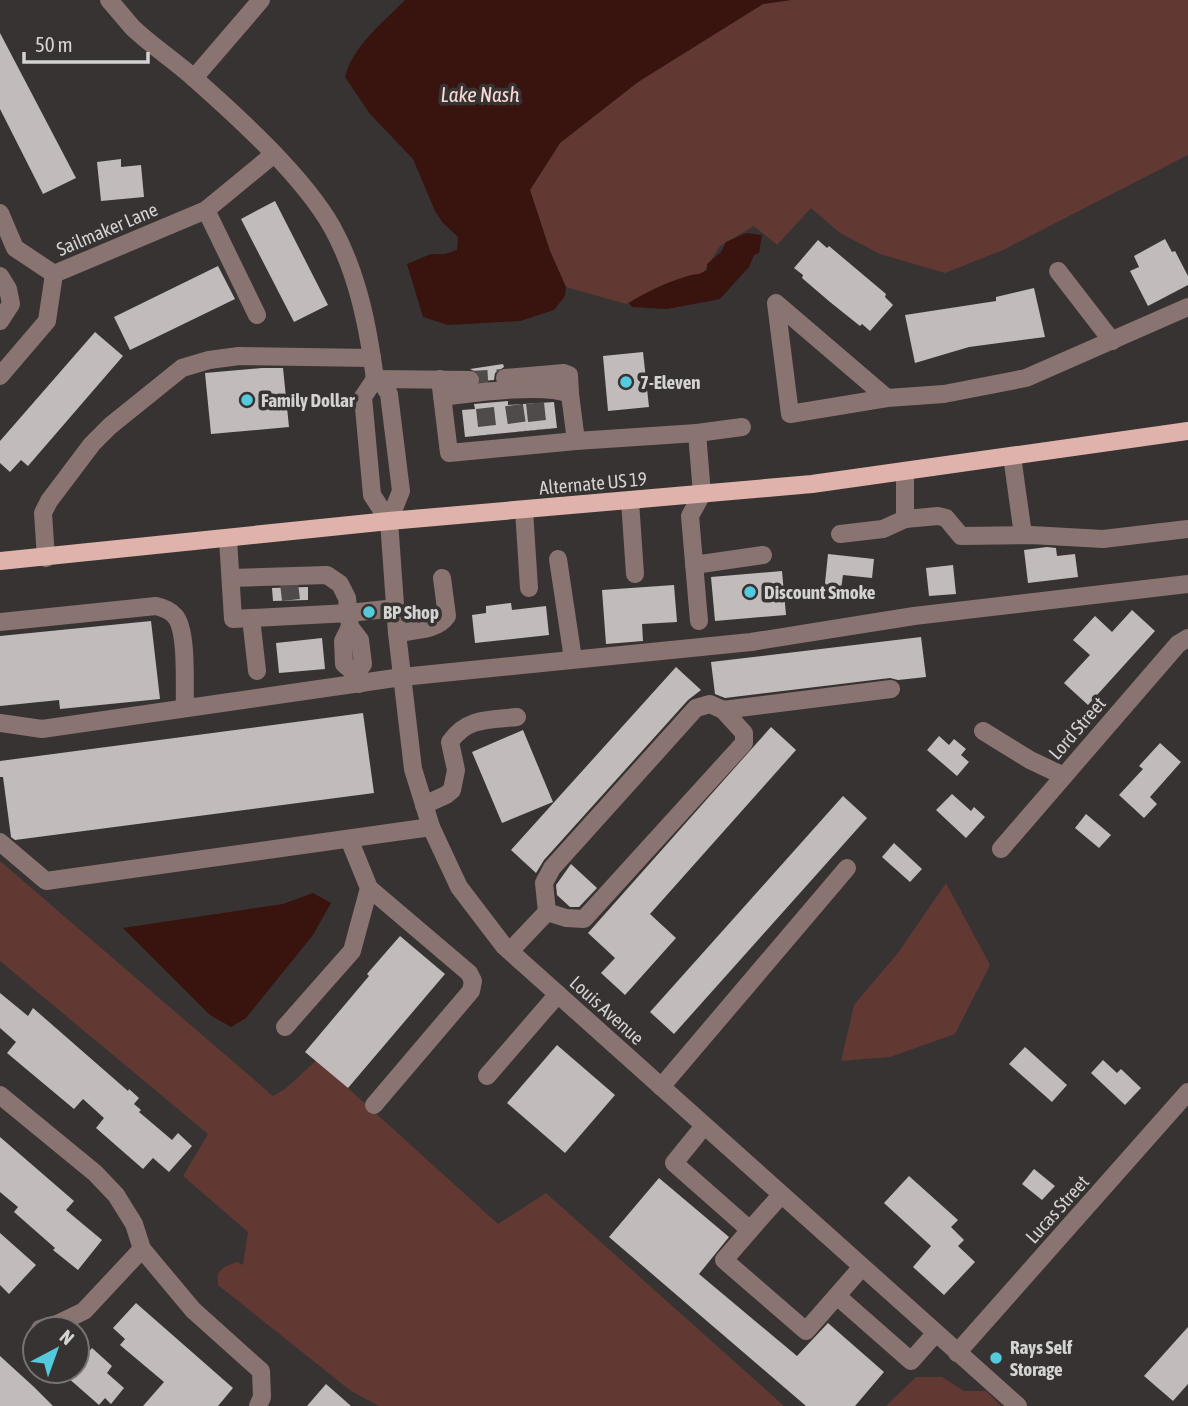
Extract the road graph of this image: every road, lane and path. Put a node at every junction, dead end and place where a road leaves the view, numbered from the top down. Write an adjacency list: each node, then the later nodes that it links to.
1 (109, 0): 3 (street)
2 (261, 0): 3 (street)
3 (194, 78): 4 (street)
4 (274, 154): 5 (street, Sailmaker Lane); 15 (street)
5 (206, 210): 9 (street, Sailmaker Lane); 12 (street)
6 (0, 213): 7 (street)
7 (7, 248): 9 (street)
8 (1058, 271): 14 (street)
9 (54, 274): 16 (street, Sailmaker Lane)
10 (0, 276): 13 (street)
11 (1188, 306): 14 (street)
12 (257, 315)
13 (0, 321)
14 (1112, 341): 23 (street)
15 (372, 358): 17 (street); 40 (street)
16 (3, 367)
17 (375, 379): 18 (street); 34 (street); 34 (street)
18 (440, 379): 19 (street); 22 (street)
19 (470, 380)
20 (511, 391): 21 (street); 21 (street); 22 (street)
21 (570, 394): 27 (street)
22 (442, 397): 27 (street)
23 (887, 398): 23 (street)
24 (742, 427): 26 (street)
25 (1188, 431): 28 (main road, Alternate US 19)
26 (697, 433): 27 (street); 30 (street)
27 (576, 441)
28 (1012, 456): 29 (main road, Alternate US 19); 37 (street)
29 (905, 471): 30 (main road, Alternate US 19); 33 (street)
30 (702, 494): 31 (main road, Alternate US 19); 43 (street)
31 (630, 501): 32 (main road, Alternate US 19); 44 (street)
32 (524, 510): 34 (main road, Alternate US 19); 48 (street)
33 (905, 519): 36 (street); 37 (street)
34 (389, 521): 38 (main road, Alternate US 19); 50 (street, Louis Avenue)
35 (1188, 529): 37 (street)
36 (840, 534)
37 (1023, 535)
38 (228, 539): 40 (main road, Alternate US 19); 45 (street)
39 (763, 555): 43 (street)
40 (46, 558): 42 (main road, Alternate US 19)
41 (558, 559): 57 (street)
42 (0, 561)
43 (694, 565): 53 (street)
44 (635, 574)
45 (231, 578): 49 (street); 51 (street)
46 (442, 578): 55 (street)
47 (1188, 584): 57 (street)
48 (528, 587)
49 (290, 594): 51 (street); 52 (street); 52 (street)
50 (396, 608): 52 (street); 55 (street, Louis Avenue)
51 (251, 618): 58 (street)
52 (350, 620): 60 (street)
53 (699, 621)
54 (0, 622): 62 (street)
55 (397, 633): 59 (street, Louis Avenue)
56 (1188, 638): 67 (street, Lord Street)
57 (573, 659): 59 (street)
58 (257, 671)
59 (402, 677): 60 (street); 68 (street, Louis Avenue)
60 (358, 679): 62 (street)
61 (891, 689): 63 (street)
62 (185, 708): 65 (street)
63 (723, 710): 75 (street); 75 (street)
64 (517, 718): 68 (street)
65 (0, 723)
66 (983, 731): 67 (street)
67 (1065, 776): 72 (street, Lord Street)
68 (424, 805): 69 (street, Louis Avenue)
69 (431, 827): 70 (street); 76 (street, Louis Avenue)
70 (349, 839): 71 (street); 74 (street)
71 (0, 842)
72 (1001, 849)
73 (847, 868): 80 (street)
74 (369, 888): 78 (street); 83 (street)
75 (547, 912): 76 (street)
76 (510, 951): 77 (street, Louis Avenue)
77 (558, 994): 79 (street); 80 (street, Louis Avenue)
78 (285, 1027)
79 (488, 1076)
80 (661, 1087): 84 (street, Louis Avenue)
81 (1188, 1092): 92 (street, Lucas Street)
82 (0, 1095): 87 (street)
83 (374, 1105)
84 (704, 1126): 85 (street, Louis Avenue); 86 (street)
85 (780, 1195): 86 (street); 88 (street, Louis Avenue)
86 (750, 1230): 89 (street)
87 (142, 1249): 90 (street); 93 (street)
88 (861, 1268): 89 (street); 91 (street, Louis Avenue)
89 (836, 1296): 91 (street)
90 (75, 1315)
91 (935, 1334): 92 (street, Louis Avenue)
92 (957, 1353): 94 (street, Louis Avenue)
93 (260, 1399)
94 (1018, 1406)

